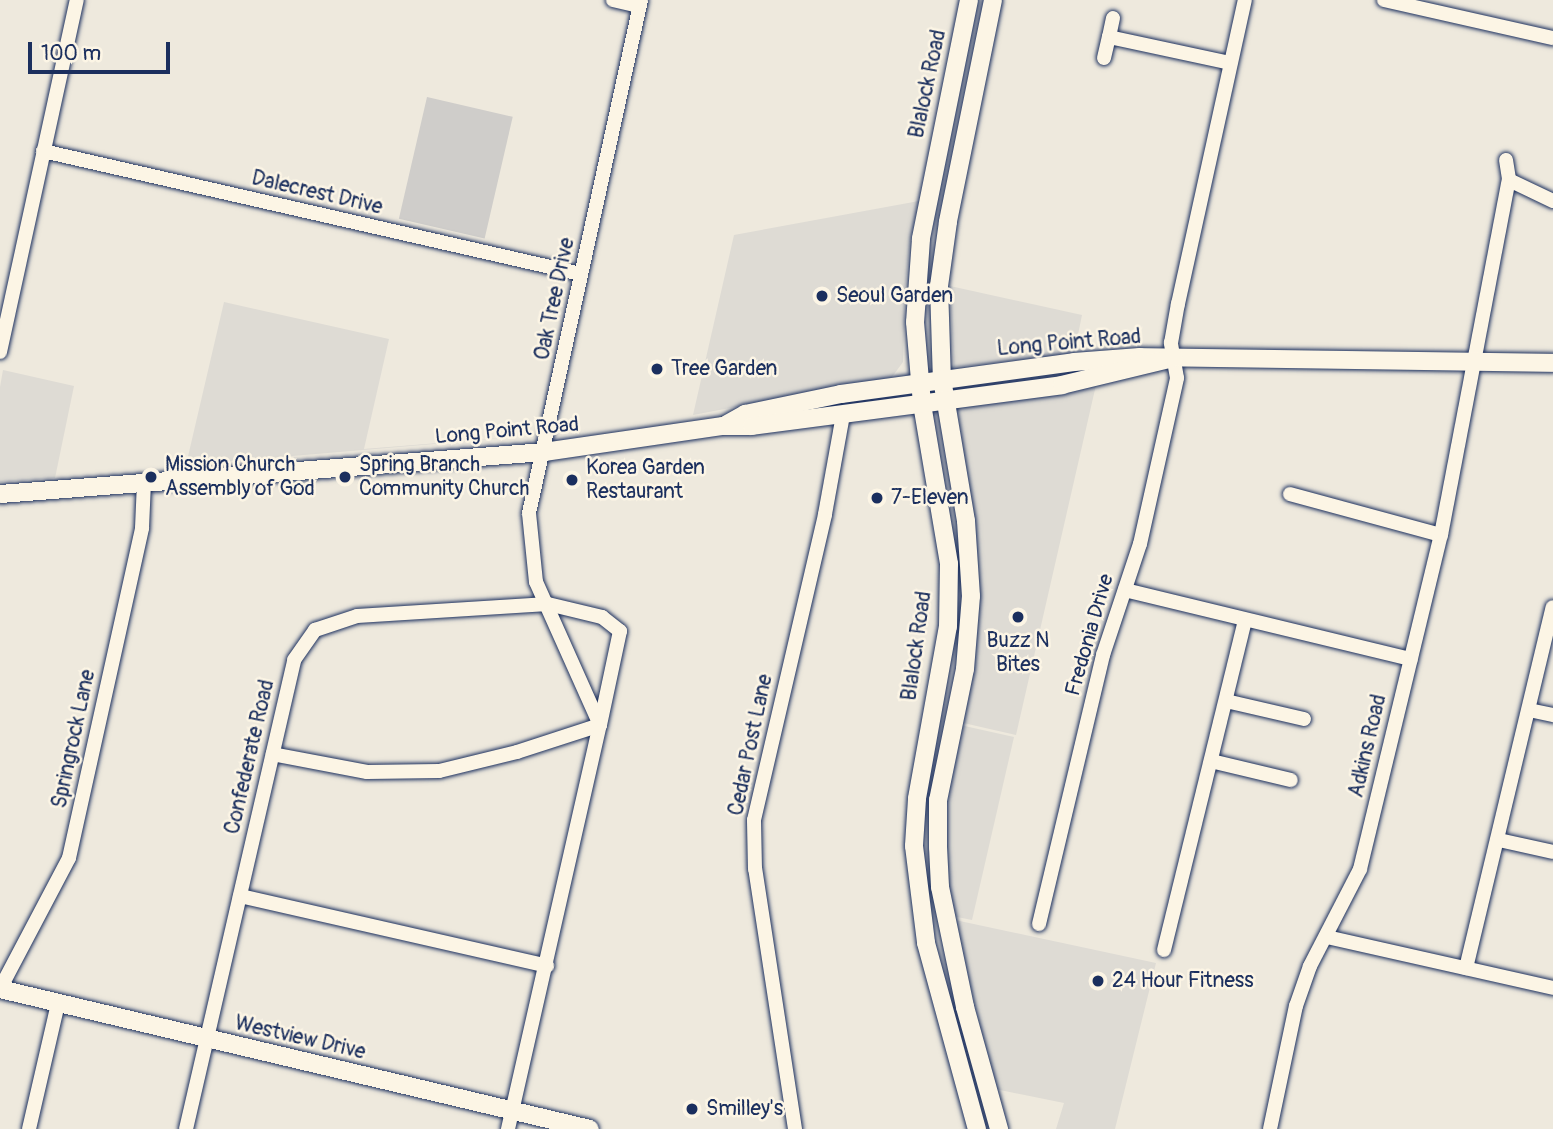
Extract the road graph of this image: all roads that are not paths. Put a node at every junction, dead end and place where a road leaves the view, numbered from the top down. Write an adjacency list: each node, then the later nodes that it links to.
1 (77, 0): 15 (street)
2 (613, 0): 7 (street)
3 (969, 0): 13 (main road, Blalock Road)
4 (993, 0): 14 (main road)
5 (1245, 0): 12 (street, Fredonia Drive)
6 (1384, 0): 10 (street)
7 (640, 3): 21 (street, Oak Tree Drive)
8 (1113, 18): 9 (street)
9 (1109, 37): 11 (street); 12 (street)
10 (1553, 38)
11 (1104, 58)
12 (1230, 63): 23 (street, Fredonia Drive)
13 (948, 100): 14 (main road); 19 (main road, Blalock Road)
14 (971, 105): 20 (main road)
15 (43, 151): 21 (street, Dalecrest Drive); 22 (street)
16 (1506, 160): 17 (street)
17 (1509, 180): 18 (street); 24 (street, Adkins Road)
18 (1553, 201)
19 (925, 217): 20 (main road); 27 (main road, Blalock Road)
20 (948, 222): 26 (main road)
21 (581, 274): 32 (street, Oak Tree Drive)
22 (0, 352)
23 (1174, 358): 24 (main road, Long Point Road); 26 (main road, Long Point Road); 28 (main road, Long Point Road); 39 (street, Fredonia Drive)
24 (1472, 361): 25 (main road, Long Point Road); 36 (street, Adkins Road)
25 (1553, 363)
26 (942, 379): 27 (main road, Long Point Road); 28 (main road)
27 (920, 381): 29 (main road, Blalock Road); 31 (main road, Long Point Road)
28 (945, 401): 29 (main road, Long Point Road); 37 (main road)
29 (922, 404): 30 (main road, Long Point Road); 38 (main road, Blalock Road)
30 (843, 415): 31 (main road, Long Point Road); 75 (street, Cedar Post Lane)
31 (723, 426): 32 (main road, Long Point Road)
32 (544, 452): 33 (main road, Long Point Road); 40 (street, Oak Tree Drive)
33 (144, 483): 34 (main road, Long Point Road); 65 (street, Springrock Lane)
34 (0, 494)
35 (1290, 494): 36 (street)
36 (1441, 535): 43 (street, Adkins Road)
37 (971, 559): 38 (main road); 47 (main road)
38 (949, 564): 45 (main road, Blalock Road)
39 (1125, 590): 42 (street); 59 (street, Fredonia Drive)
40 (548, 604): 50 (street, Oak Tree Drive); 50 (street); 51 (street, Confederate Road)
41 (1553, 607): 46 (street)
42 (1245, 620): 43 (street); 44 (street)
43 (1411, 659): 60 (street, Adkins Road)
44 (1226, 701): 49 (street); 52 (street)
45 (932, 708): 47 (main road); 57 (main road, Blalock Road)
46 (1529, 710): 48 (street); 54 (street)
47 (954, 713): 56 (main road)
48 (1553, 715)
49 (1304, 719)
50 (600, 725): 51 (street); 62 (street)
51 (273, 754): 58 (street, Confederate Road)
52 (1211, 761): 53 (street); 61 (street)
53 (1291, 780)
54 (1499, 839): 55 (street); 63 (street)
55 (1553, 852)
56 (940, 887): 57 (main road); 67 (main road)
57 (918, 891): 68 (main road, Blalock Road)
58 (240, 896): 62 (street); 69 (street, Confederate Road)
59 (1039, 924)
60 (1327, 937): 63 (street); 78 (street, Adkins Road)
61 (1164, 950)
62 (547, 966): 70 (street)
63 (1466, 968): 64 (street)
64 (1553, 988)
65 (0, 989): 66 (main road, Westview Drive)
66 (58, 1003): 69 (main road, Westview Drive); 71 (street)
67 (965, 1007): 68 (main road); 77 (main road)
68 (944, 1009): 76 (main road, Blalock Road)
69 (206, 1040): 70 (main road, Westview Drive); 72 (street, Confederate Road)
70 (513, 1111): 73 (street); 74 (main road, Westview Drive)
71 (29, 1129)
72 (186, 1129)
73 (508, 1129)
74 (590, 1129)
75 (795, 1129)
76 (977, 1129)
77 (999, 1129)
78 (1270, 1129)

